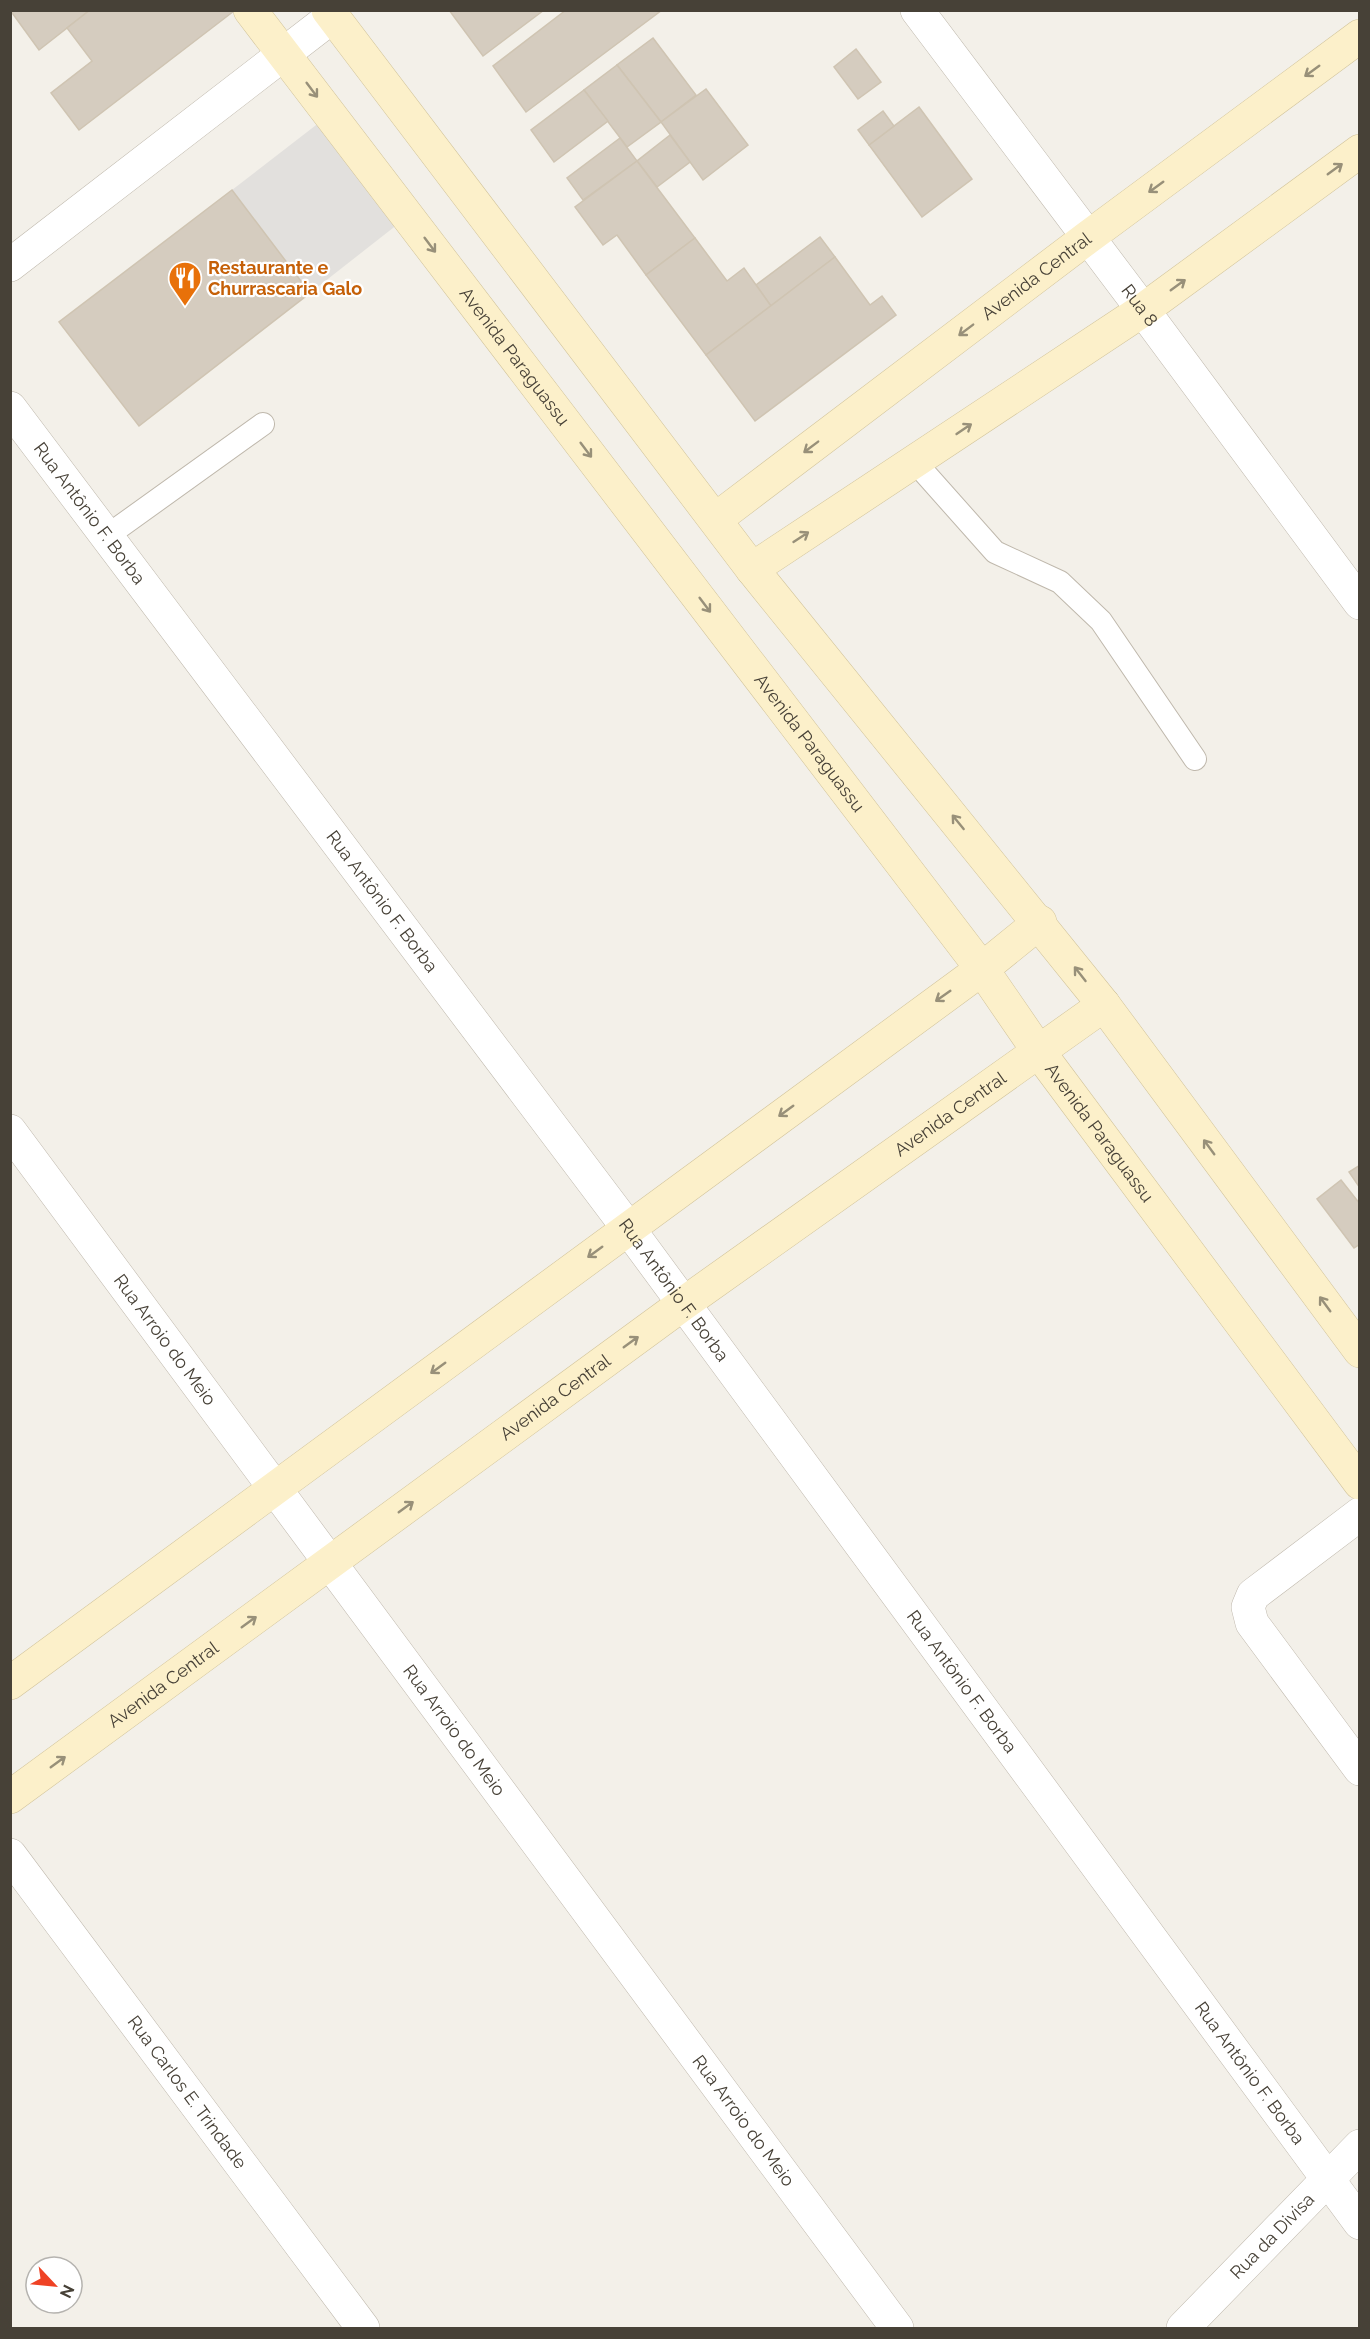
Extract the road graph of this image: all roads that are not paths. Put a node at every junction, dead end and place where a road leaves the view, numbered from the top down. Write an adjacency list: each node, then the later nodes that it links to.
1 (250, 10): 5 (street, Avenida Paraguassu)
2 (917, 10): 7 (street, Rua 8)
3 (331, 13): 5 (street); 13 (street)
4 (1359, 36): 7 (street, Avenida Central, one-way to 7)
5 (284, 53): 8 (street); 19 (street, Avenida Paraguassu, one-way to 19)
6 (1359, 150): 9 (street, one-way to 6)
7 (1087, 238): 9 (street, Rua 8); 13 (street, Avenida Central, one-way to 13)
8 (10, 265)
9 (1143, 310): 12 (street, one-way to 9); 16 (street, Rua 8)
10 (10, 408): 14 (street, Rua Antônio F. Borba)
11 (263, 424): 14 (lane)
12 (915, 462): 15 (street, one-way to 12); 17 (lane)
13 (716, 519): 15 (street)
14 (107, 536): 23 (street, Rua Antônio F. Borba)
15 (752, 569): 18 (street, one-way to 15)
16 (1359, 603)
17 (1196, 759)
18 (1040, 922): 19 (street); 20 (street, one-way to 18)
19 (982, 969): 21 (street, Avenida Paraguassu); 23 (street, one-way to 23)
20 (1104, 1005): 21 (street, Avenida Central); 25 (street, one-way to 20)
21 (1039, 1052): 24 (street, Avenida Central); 26 (street, Avenida Paraguassu)
22 (10, 1131): 27 (street, Rua Arroio do Meio)
23 (628, 1228): 24 (street, Rua Antônio F. Borba); 27 (street, one-way to 27)
24 (683, 1304): 29 (street, Avenida Central, one-way to 24); 35 (street, Rua Antônio F. Borba)
25 (1359, 1352)
26 (1359, 1483)
27 (276, 1487): 29 (street, Rua Arroio do Meio); 30 (street)
28 (1359, 1514): 31 (street)
29 (331, 1562): 32 (street, Avenida Central, one-way to 29); 38 (street, Rua Arroio do Meio)
30 (10, 1683)
31 (1359, 1769)
32 (10, 1797)
33 (10, 1856): 37 (street, Rua Carlos E. Trindade)
34 (1359, 2146): 35 (street, Rua da Divisa)
35 (1327, 2180): 36 (street, Rua Antônio F. Borba); 39 (street, Rua da Divisa)
36 (1359, 2223)
37 (363, 2328)
38 (897, 2328)
39 (1183, 2328)

